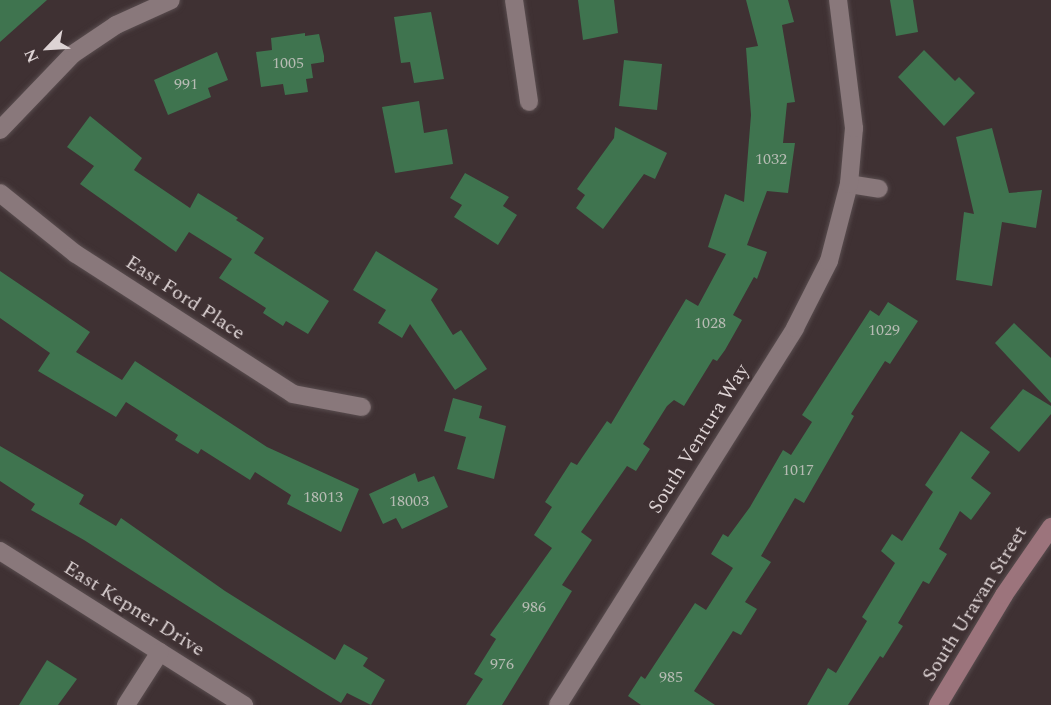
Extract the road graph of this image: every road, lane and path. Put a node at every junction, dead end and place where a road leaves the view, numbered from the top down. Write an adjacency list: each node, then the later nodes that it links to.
1 (171, 0): 5 (street)
2 (514, 0): 4 (street)
3 (838, 0): 6 (street, South Ventura Way)
4 (530, 102)
5 (0, 130)
6 (849, 184): 7 (street); 15 (street, South Ventura Way)
7 (879, 189)
8 (0, 194): 9 (street, East Ford Place)
9 (362, 407)
10 (1051, 527): 16 (street, South Uravan Street)
11 (0, 551): 12 (street, East Kepner Drive)
12 (159, 652): 13 (street); 14 (street, East Kepner Drive)
13 (126, 705)
14 (244, 705)
15 (558, 705)
16 (938, 705)

